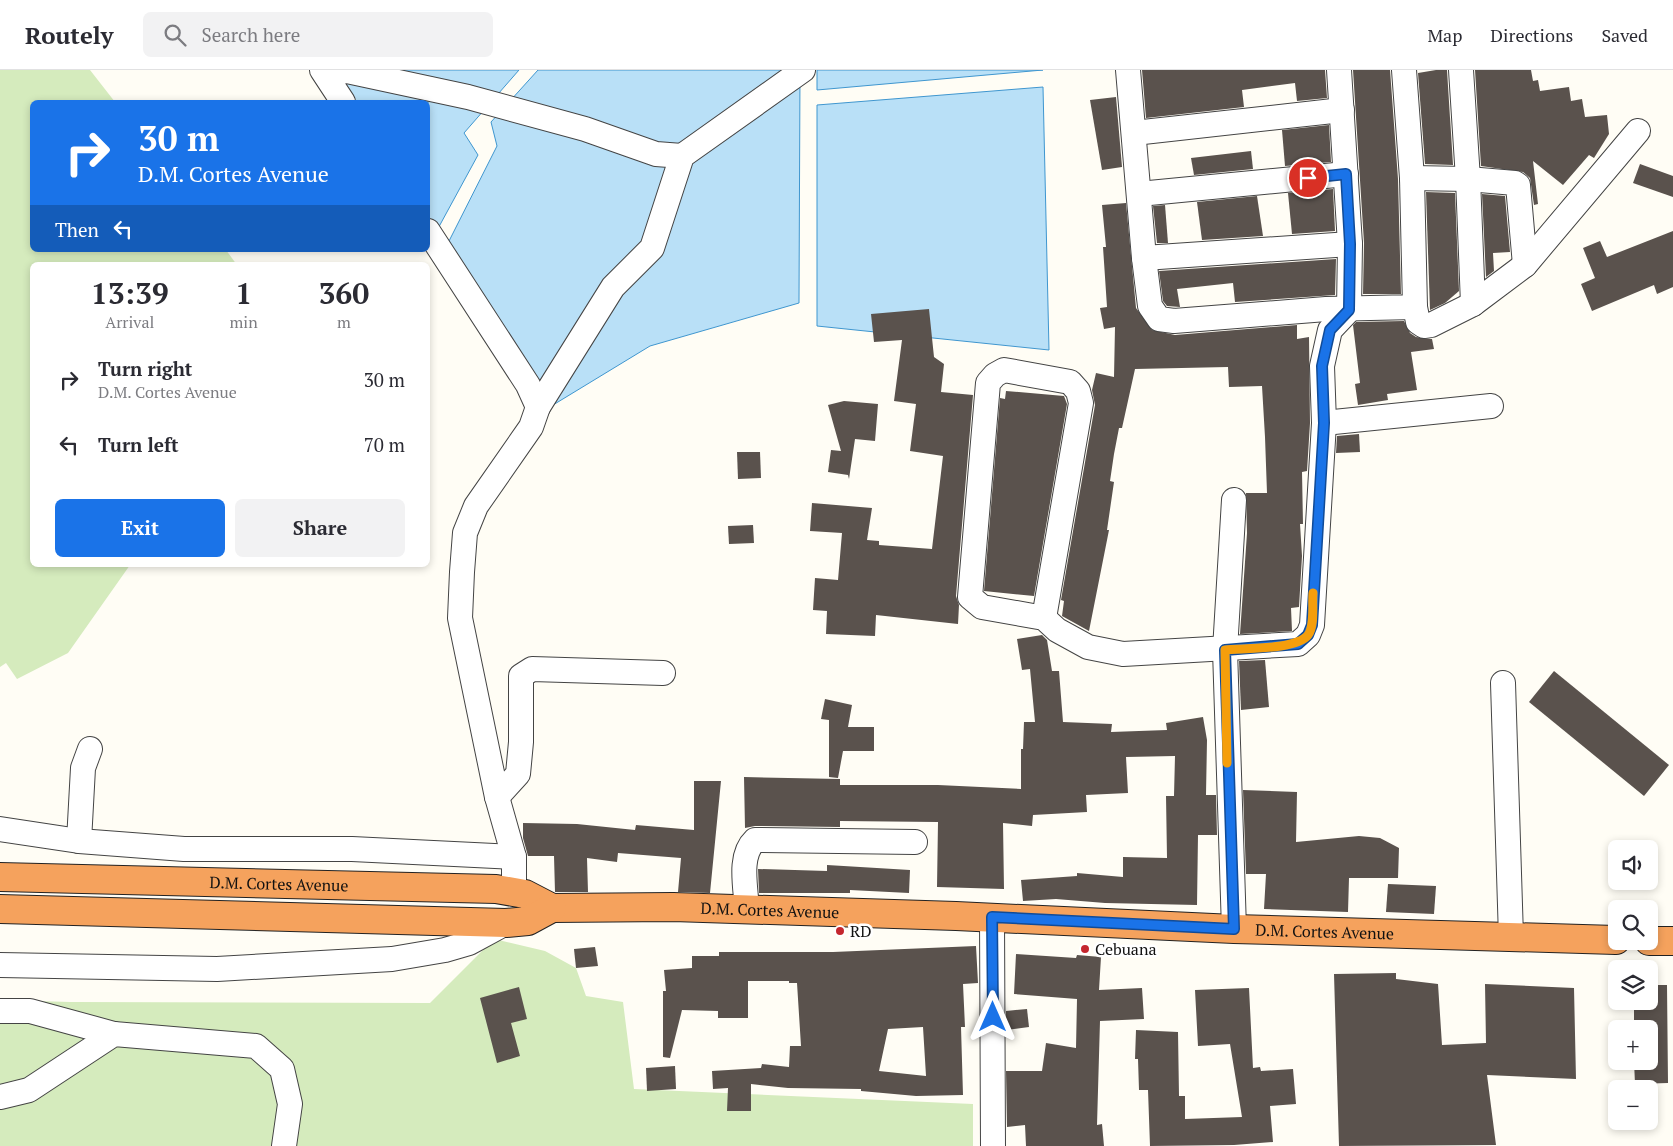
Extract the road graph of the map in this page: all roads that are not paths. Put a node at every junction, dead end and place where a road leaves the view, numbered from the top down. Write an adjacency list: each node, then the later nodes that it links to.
1 (803, 70): 11 (street)
2 (1128, 70): 10 (street)
3 (1339, 70): 8 (street)
4 (1404, 70): 13 (street)
5 (1461, 70): 14 (street)
6 (324, 73): 7 (street); 11 (street)
7 (342, 100)
8 (1342, 110): 10 (street); 12 (street)
9 (1638, 131): 19 (street)
10 (1134, 132): 15 (street)
11 (682, 156): 24 (street)
12 (1346, 174): 15 (street); 17 (street)
13 (1412, 178): 14 (street); 21 (street)
14 (1468, 179): 19 (street); 20 (street)
15 (1139, 194): 18 (street)
16 (430, 234): 24 (street)
17 (1350, 244): 18 (street); 22 (street)
18 (1144, 258): 22 (street)
19 (1524, 265): 20 (street)
20 (1473, 304): 21 (street)
21 (1415, 307): 22 (street)
22 (1349, 310): 25 (street)
23 (1492, 406): 25 (street)
24 (538, 407): 32 (street)
25 (1324, 423): 28 (street)
26 (1234, 500): 28 (street)
27 (1044, 618): 27 (street); 28 (street)
28 (1225, 650): 44 (street)
29 (663, 673): 32 (street)
30 (1503, 683): 45 (street)
31 (90, 749): 34 (street)
32 (497, 797): 36 (street)
33 (0, 829): 34 (street)
34 (79, 840): 36 (street)
35 (915, 842): 41 (street)
36 (514, 857): 38 (street)
37 (0, 877): 38 (highway, D.M. Cortes Avenue)
38 (514, 892): 39 (highway, D.M. Cortes Avenue)
39 (552, 908): 41 (highway, D.M. Cortes Avenue); 43 (highway, D.M. Cortes Avenue)
40 (0, 909): 43 (highway, D.M. Cortes Avenue)
41 (747, 910): 42 (highway, D.M. Cortes Avenue)
42 (992, 917): 44 (highway, D.M. Cortes Avenue); 54 (street)
43 (506, 923): 49 (street)
44 (1234, 929): 45 (highway, D.M. Cortes Avenue)
45 (1511, 937): 46 (highway, D.M. Cortes Avenue)
46 (1608, 940)
47 (1658, 941): 48 (highway)
48 (1673, 941)
49 (0, 965)
50 (0, 1011): 51 (street)
51 (114, 1034): 52 (street); 53 (street)
52 (0, 1097)
53 (284, 1146)
54 (993, 1146)

